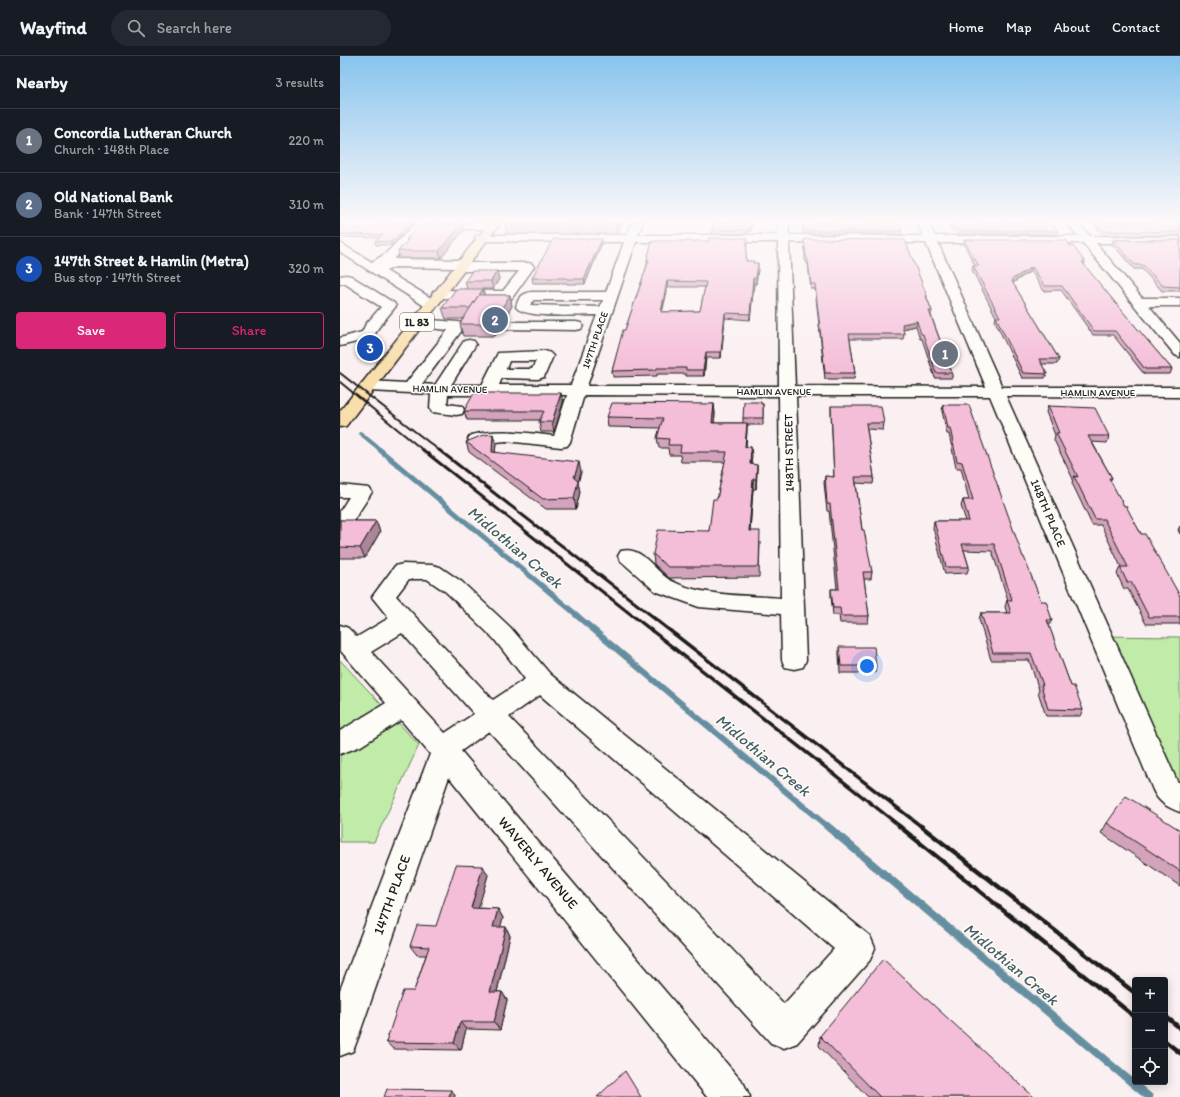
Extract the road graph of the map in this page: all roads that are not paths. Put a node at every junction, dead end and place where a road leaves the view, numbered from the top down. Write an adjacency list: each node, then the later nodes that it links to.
1 (379, 271): 9 (street)
2 (457, 271): 12 (main road, IL 83)
3 (525, 271): 12 (street)
4 (619, 271): 11 (street, 147TH PLACE)
5 (784, 271): 31 (street, 148TH STREET)
6 (944, 271): 32 (street, 148TH PLACE)
7 (1113, 271): 13 (street)
8 (340, 280): 10 (street)
9 (400, 284): 10 (street); 12 (street)
10 (369, 293): 22 (street)
11 (610, 296): 15 (street); 16 (street, 147TH PLACE)
12 (434, 301): 15 (street); 17 (main road, IL 83)
13 (1139, 302): 14 (street); 24 (street)
14 (1180, 302)
15 (523, 304): 16 (street)
16 (605, 311): 21 (street, 147TH PLACE)
17 (417, 323): 18 (street); 26 (main road, IL 83)
18 (458, 326): 19 (street); 27 (street)
19 (473, 326)
20 (501, 326): 21 (street)
21 (600, 326): 30 (street, 147TH PLACE)
22 (340, 342)
23 (469, 344): 28 (street)
24 (1180, 352)
25 (497, 373): 29 (street)
26 (368, 386): 27 (street, HAMLIN AVENUE); 35 (main road, IL 83)
27 (410, 388): 28 (street, HAMLIN AVENUE)
28 (440, 390): 29 (street, HAMLIN AVENUE); 34 (street)
29 (488, 390): 30 (street, HAMLIN AVENUE)
30 (577, 390): 31 (street, HAMLIN AVENUE); 36 (street, 147TH PLACE)
31 (787, 391): 32 (street, HAMLIN AVENUE); 40 (street, 148TH STREET)
32 (996, 392): 33 (street, HAMLIN AVENUE); 49 (street, 148TH PLACE)
33 (1180, 392)
34 (456, 410)
35 (340, 422)
36 (477, 439)
37 (340, 491): 38 (street)
38 (340, 520)
39 (629, 556): 40 (street)
40 (792, 606): 43 (street, 148TH STREET)
41 (405, 620): 42 (street); 44 (street); 46 (street)
42 (347, 642): 45 (street, WAVERLY AVENUE)
43 (794, 660)
44 (541, 681): 46 (street); 46 (street)
45 (404, 705): 47 (street); 48 (street, WAVERLY AVENUE)
46 (491, 715): 48 (street)
47 (340, 743)
48 (444, 750): 50 (street, 147TH PLACE); 51 (street, WAVERLY AVENUE)
49 (1180, 799)
50 (340, 1038)
51 (731, 1097)

